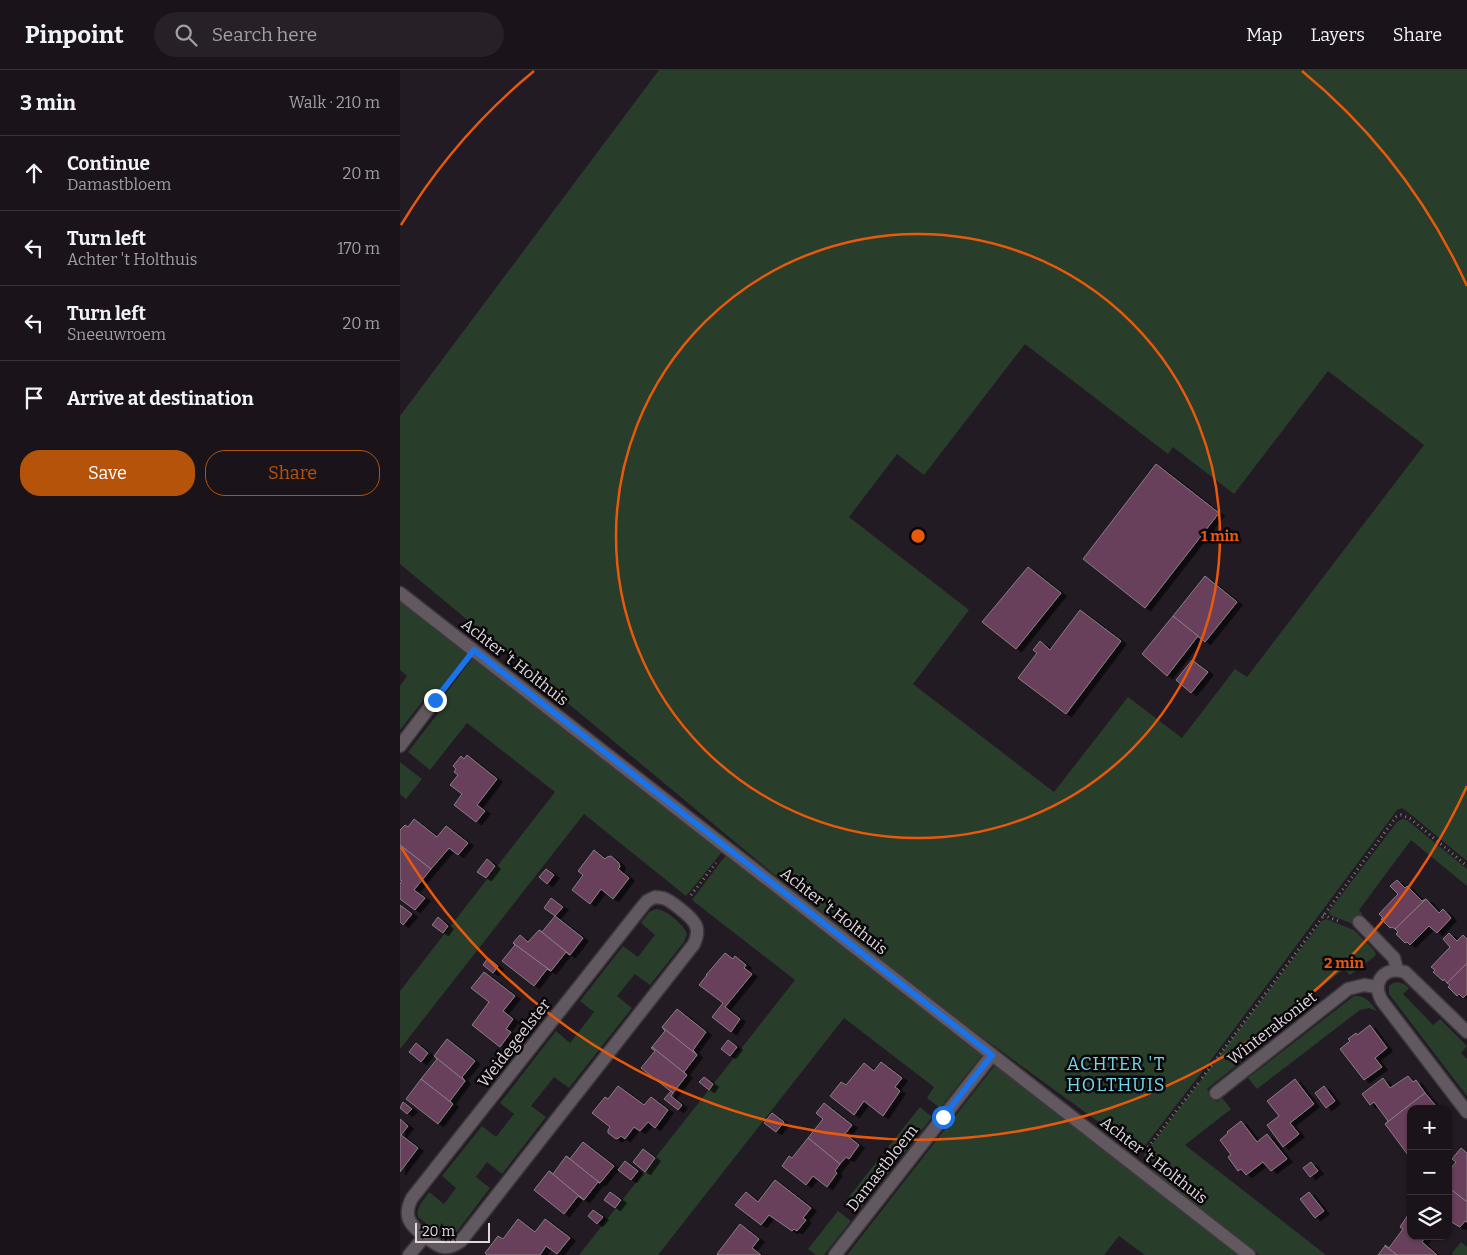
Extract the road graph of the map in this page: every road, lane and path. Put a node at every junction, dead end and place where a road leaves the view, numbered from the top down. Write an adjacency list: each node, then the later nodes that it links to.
1 (400, 593): 2 (street, Achter 't Holthuis)
2 (474, 650): 3 (path); 5 (street, Achter 't Holthuis)
3 (435, 700): 4 (street)
4 (400, 746)
5 (728, 848): 7 (path); 12 (street, Achter 't Holthuis)
6 (1467, 866): 15 (path)
7 (680, 910): 16 (street, Weidegeelster); 16 (street, Weidegeelster)
8 (1359, 922): 9 (street)
9 (1397, 970): 10 (street); 11 (street)
10 (1377, 987): 13 (street, Winterakoniet); 14 (street)
11 (1467, 1032)
12 (992, 1055): 18 (street, Damastbloem); 19 (street, Achter 't Holthuis)
13 (1216, 1093)
14 (1467, 1112)
15 (1144, 1152)
16 (425, 1236): 17 (street)
17 (409, 1255)
18 (835, 1255)
19 (1249, 1255)

